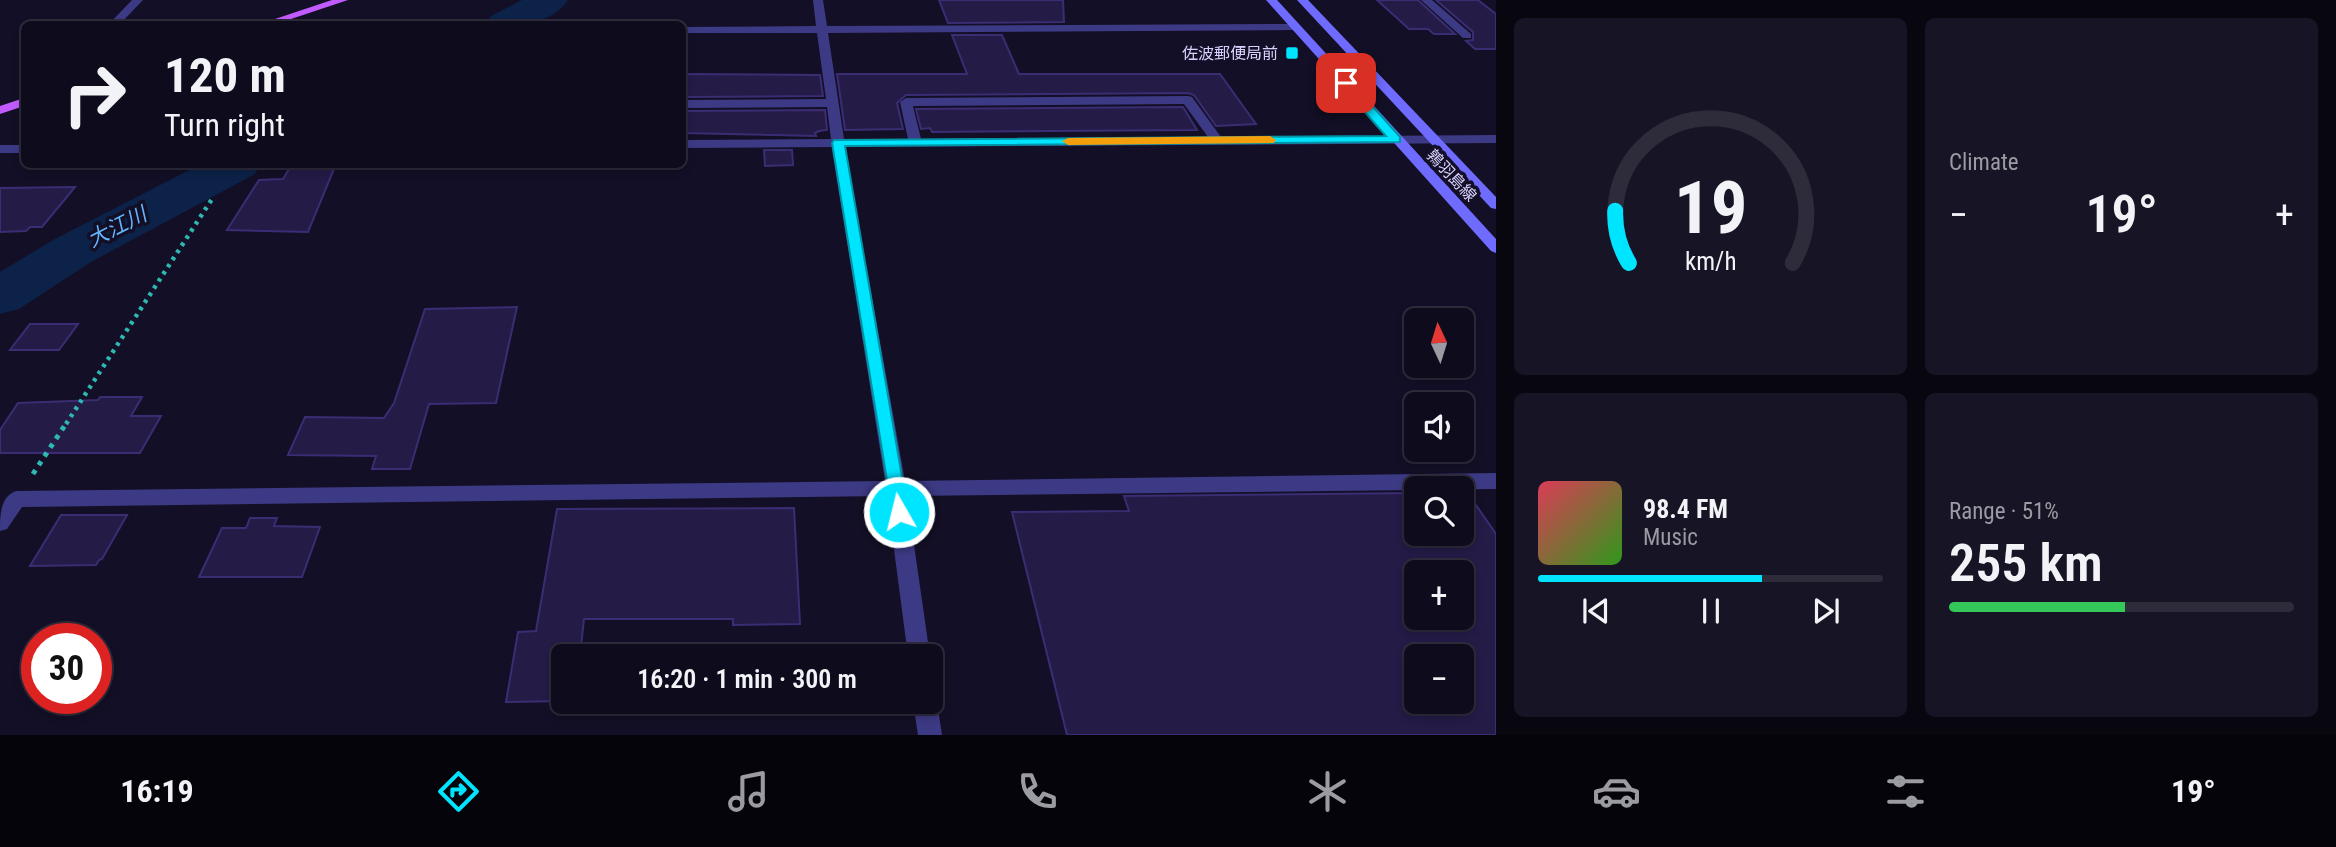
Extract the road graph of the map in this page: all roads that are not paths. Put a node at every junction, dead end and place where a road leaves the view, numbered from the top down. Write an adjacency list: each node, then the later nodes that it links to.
1 (138, 0): 7 (street)
2 (342, 0): 8 (main road)
3 (818, 0): 11 (street)
4 (1271, 0): 9 (main road, 鶉羽島線)
5 (1302, 0): 18 (main road)
6 (1426, 0): 12 (street)
7 (117, 21)
8 (276, 21)
9 (1296, 27): 11 (street); 17 (main road, 鶉羽島線)
10 (686, 30): 11 (street)
11 (824, 30): 14 (street)
12 (1467, 36)
13 (21, 103): 16 (main road)
14 (832, 103): 15 (street); 22 (street)
15 (686, 104)
16 (0, 110)
17 (1396, 139): 18 (street); 20 (street); 27 (main road, 鶉羽島線)
18 (1432, 139): 19 (street); 26 (main road)
19 (1496, 139)
20 (1217, 140): 21 (street); 21 (street)
21 (915, 142): 22 (street)
22 (838, 143): 23 (street); 29 (street)
23 (686, 144)
24 (0, 149): 25 (street)
25 (21, 149)
26 (1496, 205)
27 (1496, 248)
28 (1496, 481): 29 (street)
29 (896, 488): 30 (street); 31 (street)
30 (0, 523)
31 (917, 644)
32 (927, 714): 33 (street)
33 (930, 735)

